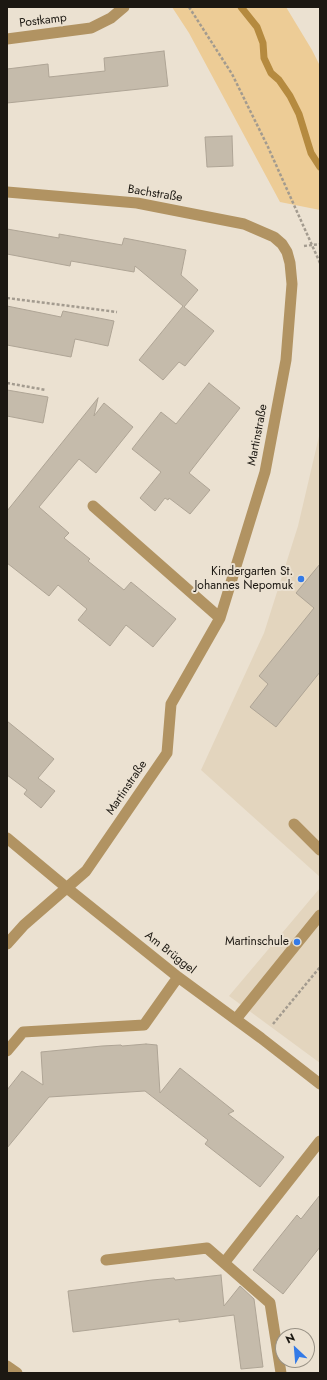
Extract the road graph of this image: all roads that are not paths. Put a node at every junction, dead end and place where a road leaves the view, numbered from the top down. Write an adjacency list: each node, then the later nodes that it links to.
1 (124, 7): 2 (street, Postkamp)
2 (7, 39)
3 (7, 192): 4 (street, Bachstraße)
4 (287, 252): 6 (street, Martinstraße)
5 (93, 506): 6 (street)
6 (220, 618): 10 (street, Martinstraße)
7 (294, 824): 9 (street)
8 (7, 838): 10 (street, Am Brüggel)
9 (320, 850)
10 (67, 888): 12 (street, Martinstraße); 13 (street, Am Brüggel)
11 (320, 915): 14 (street)
12 (7, 944)
13 (178, 977): 14 (street, Am Brüggel); 15 (street)
14 (236, 1020): 16 (street, Am Brüggel)
15 (7, 1051)
16 (320, 1084)
17 (320, 1141): 19 (street)
18 (106, 1260): 19 (street)
19 (224, 1263): 22 (street)
20 (7, 1366): 21 (street)
21 (17, 1373)
22 (281, 1373)

